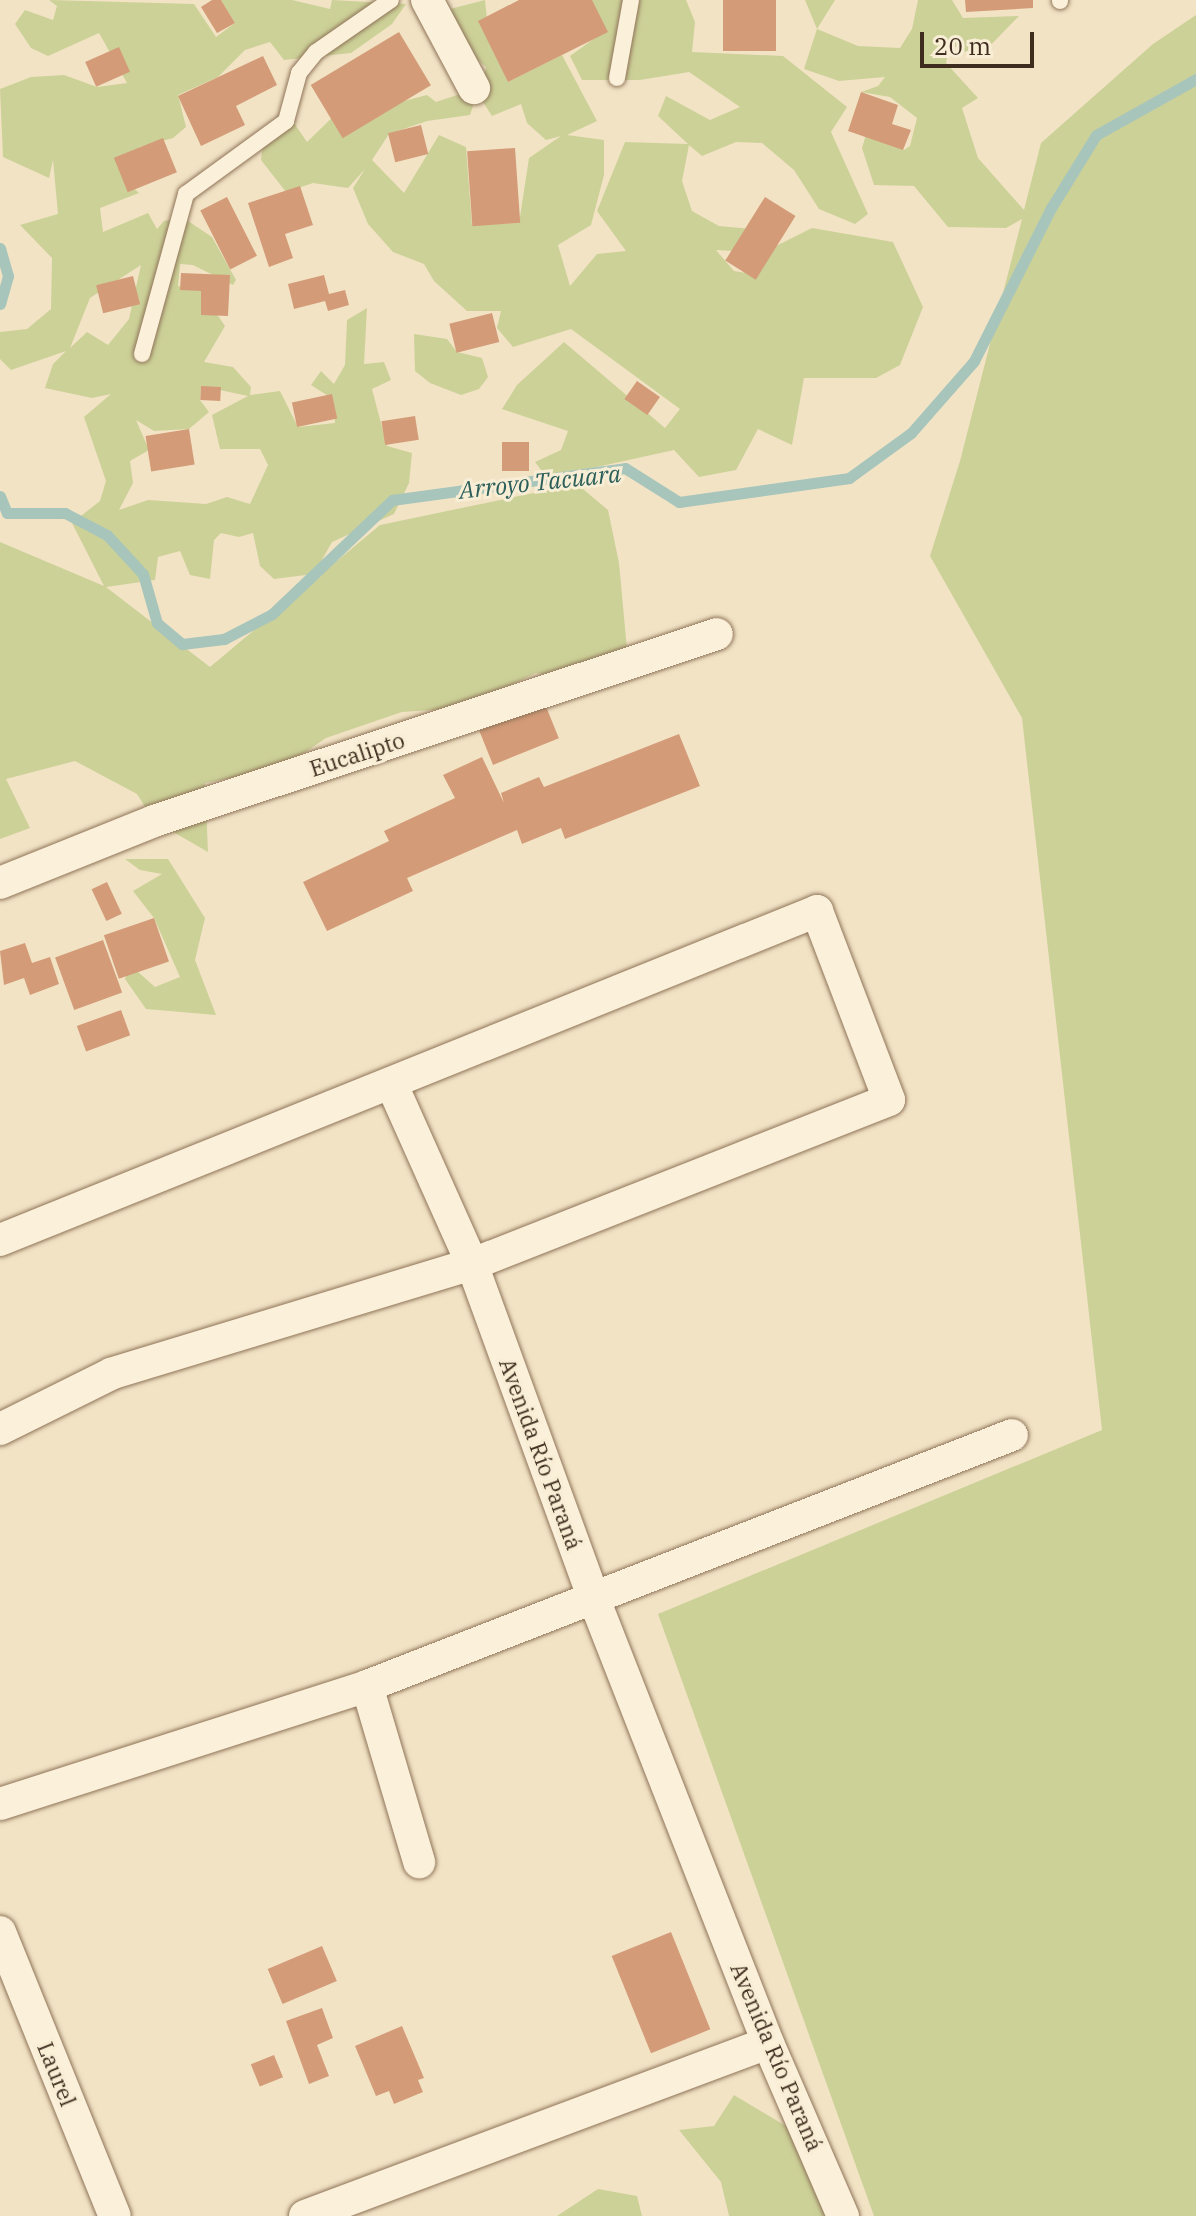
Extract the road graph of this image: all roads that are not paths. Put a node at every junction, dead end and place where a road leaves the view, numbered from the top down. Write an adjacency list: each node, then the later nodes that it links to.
1 (391, 0): 6 (lane)
2 (427, 0): 5 (street)
3 (631, 0): 4 (lane)
4 (617, 78)
5 (474, 88)
6 (142, 354)
7 (717, 634): 8 (street, Eucalipto)
8 (0, 883)
9 (392, 1085): 10 (street); 11 (street, Avenida Río Paraná); 11 (street)
10 (0, 1240)
11 (472, 1264): 12 (street); 14 (street, Avenida Río Paraná)
12 (0, 1429)
13 (1012, 1435): 14 (street)
14 (594, 1599): 15 (street); 19 (street, Avenida Río Paraná)
15 (367, 1686): 16 (street); 17 (street)
16 (0, 1804)
17 (419, 1862)
18 (0, 1932): 20 (street, Laurel)
19 (768, 2043): 21 (street); 22 (street, Avenida Río Paraná)
20 (115, 2216)
21 (305, 2216)
22 (843, 2216)

